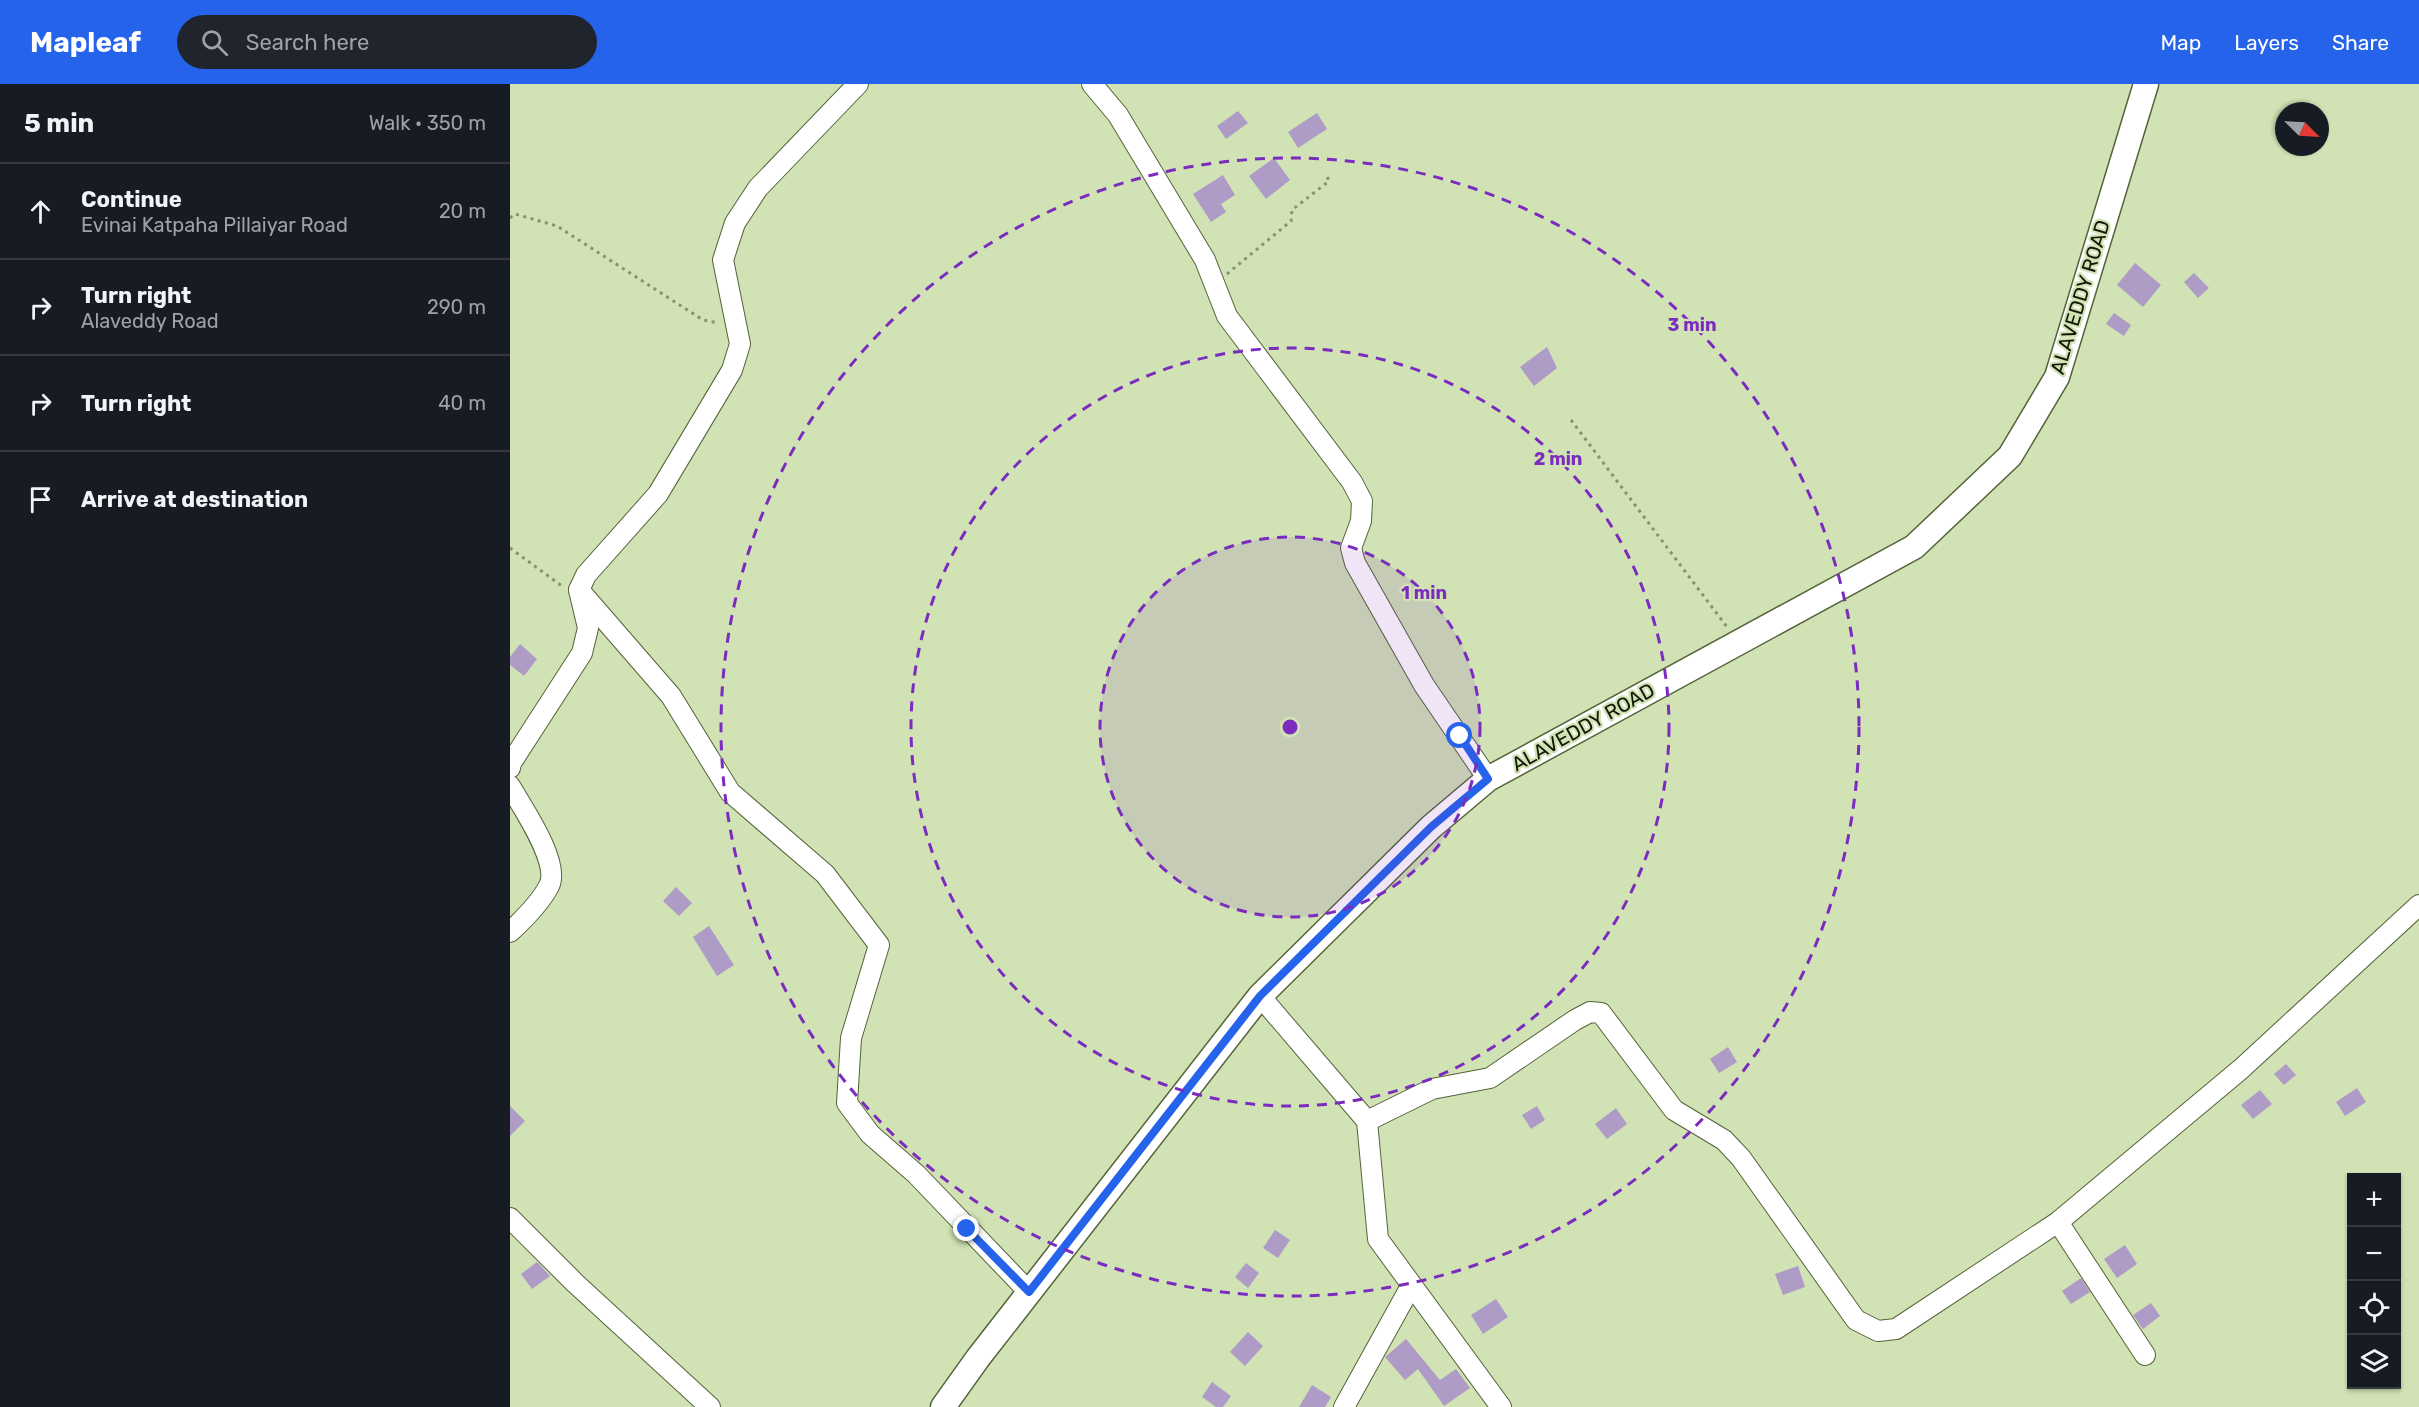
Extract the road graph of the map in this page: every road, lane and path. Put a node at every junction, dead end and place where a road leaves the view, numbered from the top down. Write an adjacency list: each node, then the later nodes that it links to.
1 (858, 84): 7 (street)
2 (1092, 84): 6 (street)
3 (2146, 84): 11 (street, ALAVEDDY ROAD)
4 (1326, 174): 6 (path)
5 (510, 218): 7 (path)
6 (1214, 285): 13 (street)
7 (736, 325): 10 (street)
8 (1571, 420): 11 (path)
9 (510, 548): 10 (path)
10 (579, 590): 12 (street); 22 (street)
11 (1739, 642): 13 (street, ALAVEDDY ROAD)
12 (510, 768)
13 (1488, 779): 17 (street, ALAVEDDY ROAD)
14 (510, 786): 16 (street)
15 (2419, 905): 20 (street)
16 (510, 932)
17 (1260, 996): 18 (street); 22 (street, ALAVEDDY ROAD)
18 (1367, 1121): 20 (street); 21 (street)
19 (510, 1218): 24 (street)
20 (2058, 1222): 23 (street)
21 (1411, 1286): 26 (street); 27 (street)
22 (1029, 1292): 25 (street, ALAVEDDY ROAD)
23 (2145, 1355)
24 (710, 1407)
25 (943, 1407)
26 (1344, 1407)
27 (1501, 1407)

